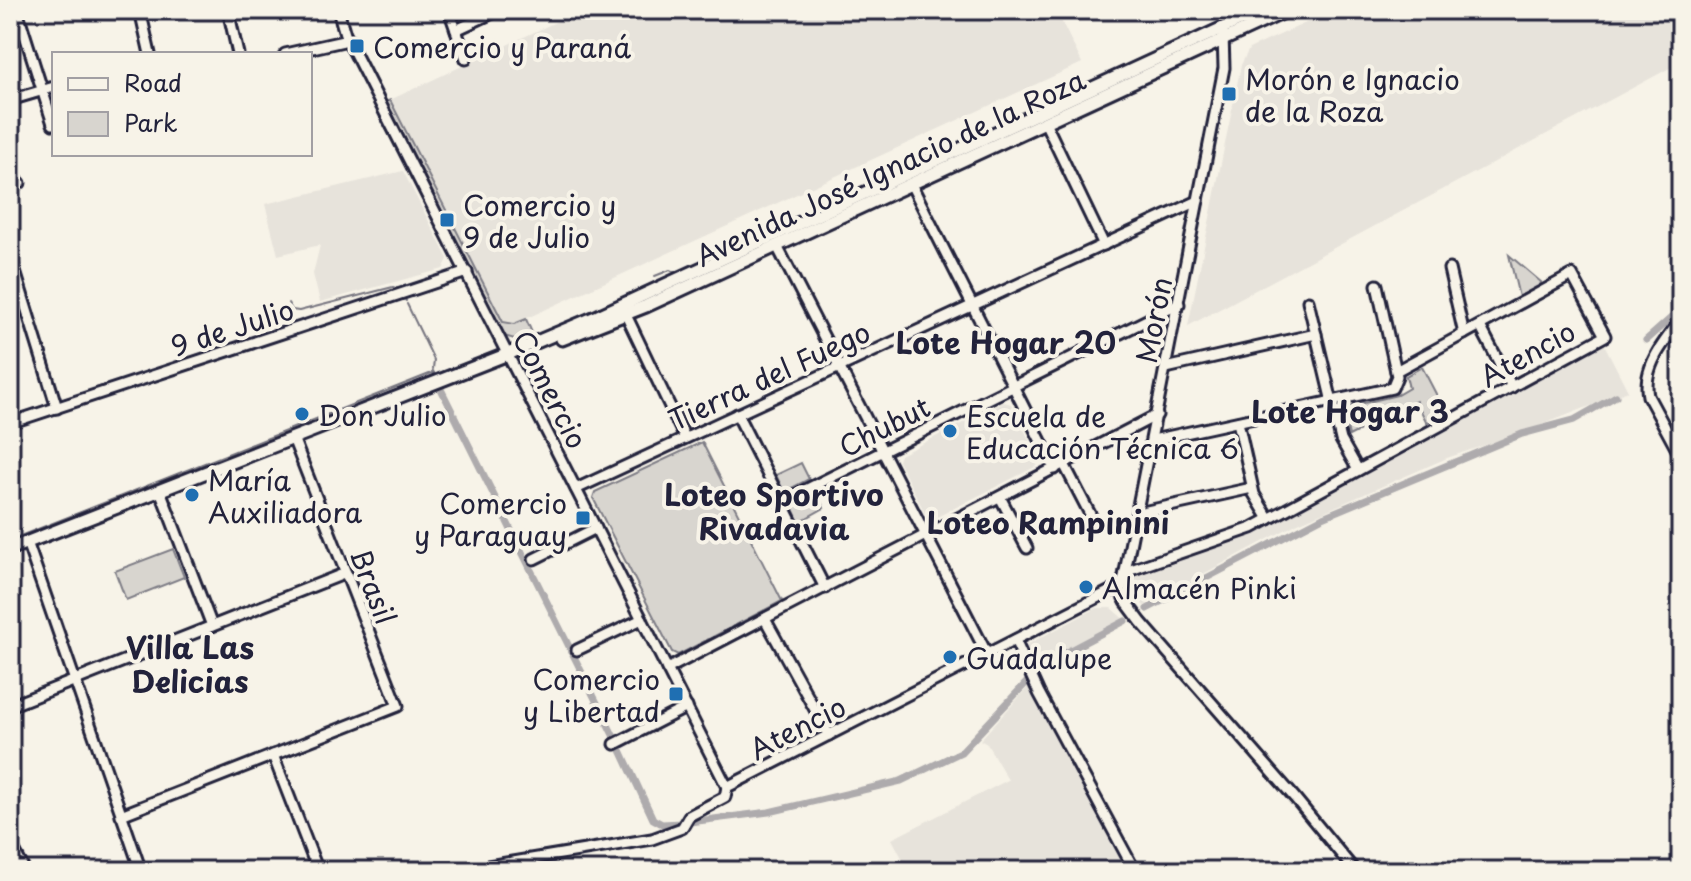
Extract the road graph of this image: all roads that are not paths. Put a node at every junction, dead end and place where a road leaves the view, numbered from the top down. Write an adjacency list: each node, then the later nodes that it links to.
1 (17, 10): 17 (street)
2 (140, 10): 12 (street)
3 (228, 10): 13 (street)
4 (338, 10): 11 (street, Comercio)
5 (449, 10): 9 (street)
6 (499, 10): 9 (street)
7 (1262, 10): 10 (main road, Avenida José Ignacio de la Roza)
8 (1288, 10): 10 (main road, Avenida José Ignacio de la Roza)
9 (456, 30): 15 (street)
10 (1223, 34): 20 (main road, Avenida José Ignacio de la Roza); 24 (street, Morón); 39 (main road, Avenida José Ignacio de la Roza)
11 (348, 40): 14 (street); 29 (street, Comercio)
12 (150, 52)
13 (238, 52)
14 (294, 52)
15 (466, 59)
16 (52, 88): 17 (street)
17 (42, 90): 18 (street); 19 (street)
18 (10, 100)
19 (52, 121)
20 (1045, 122): 22 (main road, Avenida José Ignacio de la Roza); 25 (street)
21 (20, 183): 23 (street)
22 (911, 184): 26 (main road, Avenida José Ignacio de la Roza); 33 (street)
23 (10, 187)
24 (1198, 201): 25 (street, Tierra del Fuego); 32 (street, Morón)
25 (1104, 245): 33 (street, Tierra del Fuego)
26 (777, 246): 34 (main road, Avenida José Ignacio de la Roza); 40 (street)
27 (10, 255): 46 (street)
28 (1449, 269): 38 (street)
29 (467, 272): 39 (street, Comercio); 46 (street, 9 de Julio)
30 (1377, 285): 42 (street)
31 (1308, 301): 37 (street)
32 (1179, 304): 41 (street, Morón); 43 (street, Chubut)
33 (973, 305): 40 (street, Tierra del Fuego); 43 (street)
34 (626, 315): 39 (main road, Avenida José Ignacio de la Roza); 52 (street)
35 (1681, 320): 55 (street)
36 (1480, 326): 38 (street); 44 (street); 44 (street, Atencio)
37 (1316, 334): 41 (street); 45 (street)
38 (1464, 334): 42 (street)
39 (508, 354): 51 (main road, Avenida José Ignacio de la Roza); 59 (street, Comercio)
40 (839, 367): 47 (street, Tierra del Fuego); 54 (street)
41 (1166, 368): 48 (street, Morón)
42 (1396, 371): 45 (street)
43 (1013, 386): 54 (street, Chubut); 56 (street)
44 (1512, 387): 57 (street, Atencio)
45 (1332, 401): 49 (street); 57 (street)
46 (57, 408): 50 (street, 9 de Julio)
47 (737, 414): 52 (street, Tierra del Fuego); 62 (street)
48 (1157, 415): 53 (street, Morón); 56 (street)
49 (1238, 422): 53 (street); 58 (street)
50 (10, 423)
51 (293, 438): 60 (main road, Avenida José Ignacio de la Roza); 73 (street, Brasil)
52 (685, 438): 59 (street, Tierra del Fuego)
53 (1153, 440): 63 (street, Morón)
54 (882, 451): 62 (street, Chubut); 67 (street)
55 (1681, 457)
56 (1059, 466): 61 (street); 64 (street)
57 (1358, 470): 65 (street, Atencio)
58 (1252, 488): 63 (street); 65 (street)
59 (576, 489): 66 (street, Comercio)
60 (160, 490): 68 (main road, Avenida José Ignacio de la Roza); 78 (street)
61 (1000, 497): 67 (street); 69 (street)
62 (781, 502): 75 (street)
63 (1138, 513): 72 (street, Morón)
64 (1091, 516)
65 (1269, 519): 72 (street, Atencio)
66 (596, 528): 71 (street); 76 (street, Comercio)
67 (926, 535): 75 (street); 81 (street)
68 (27, 542): 70 (main road, Avenida José Ignacio de la Roza); 83 (street)
69 (1027, 548)
70 (10, 549)
71 (534, 559)
72 (1125, 572): 74 (street, Morón)
73 (346, 573): 78 (street); 88 (street, Brasil)
74 (1122, 585): 79 (street, Atencio); 97 (street)
75 (825, 588): 77 (street)
76 (642, 619): 80 (street); 82 (street, Comercio)
77 (765, 619): 82 (street); 86 (street)
78 (212, 626): 83 (street)
79 (1015, 640): 81 (street, Atencio); 96 (street)
80 (577, 650)
81 (987, 654): 86 (street, Atencio)
82 (667, 669): 85 (street, Comercio)
83 (75, 681): 84 (street); 90 (street)
84 (10, 706)
85 (687, 707): 87 (street); 89 (street, Comercio)
86 (829, 735): 89 (street, Atencio)
87 (615, 744)
88 (273, 755): 90 (street); 95 (street)
89 (727, 787): 92 (street, Atencio)
90 (121, 815): 94 (street)
91 (10, 843): 93 (street)
92 (488, 866)
93 (25, 871)
94 (141, 871)
95 (318, 871)
96 (1135, 871)
97 (1355, 871)

